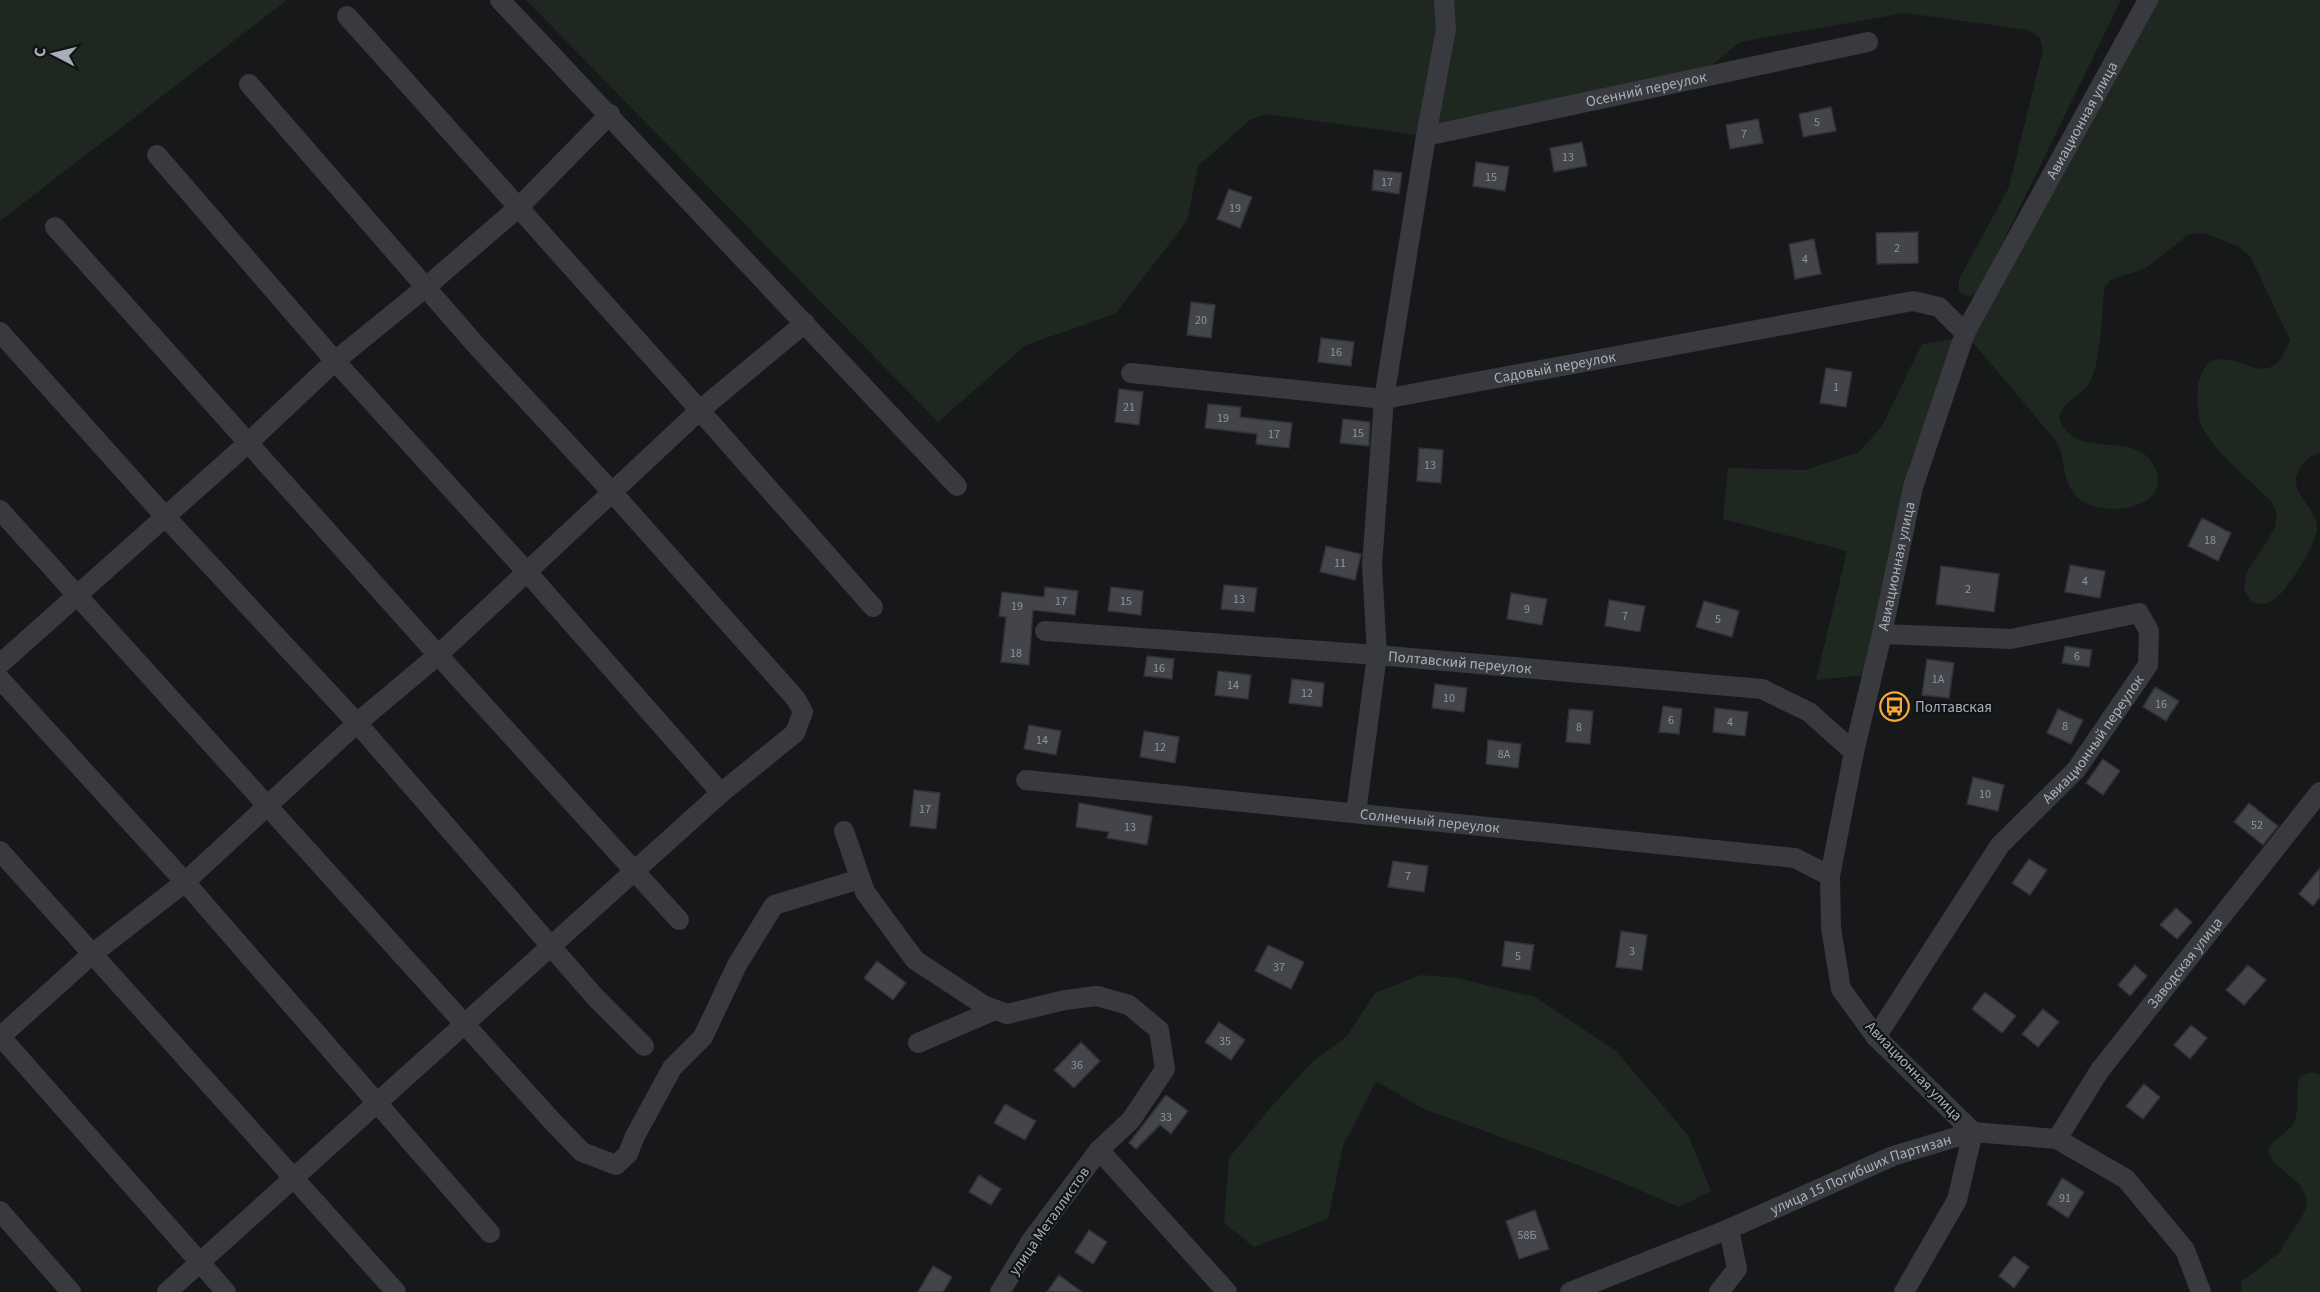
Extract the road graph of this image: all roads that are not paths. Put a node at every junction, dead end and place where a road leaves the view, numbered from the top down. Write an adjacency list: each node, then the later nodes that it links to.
1 (500, 0): 7 (street)
2 (1444, 0): 8 (street)
3 (2148, 0): 15 (street, Авиационная улица)
4 (346, 16): 10 (street)
5 (1868, 42): 8 (street, Осенний переулок)
6 (249, 84): 12 (street)
7 (610, 114): 10 (street); 13 (street)
8 (1426, 136): 18 (street)
9 (157, 155): 16 (street)
10 (519, 207): 12 (street); 19 (street)
11 (55, 227): 20 (street)
12 (426, 287): 16 (street); 22 (street)
13 (805, 323): 19 (street); 21 (street)
14 (0, 332): 24 (street)
15 (1965, 333): 18 (street, Садовый переулок); 29 (street, Авиационная улица)
16 (335, 361): 20 (street); 25 (street)
17 (1131, 374): 18 (street, Садовый переулок)
18 (1384, 399): 31 (street)
19 (700, 410): 22 (street); 27 (street)
20 (248, 443): 24 (street); 30 (street)
21 (957, 486)
22 (612, 492): 25 (street); 38 (street)
23 (0, 510): 26 (street)
24 (166, 518): 26 (street); 34 (street)
25 (527, 572): 30 (street); 38 (street)
26 (77, 596): 32 (street); 39 (street)
27 (873, 608)
28 (1045, 631): 31 (street, Полтавский переулок)
29 (1882, 634): 35 (street, Авиационная улица); 53 (street, Авиационный переулок)
30 (438, 655): 34 (street); 43 (street)
31 (1377, 655): 35 (street, Полтавский переулок); 40 (street)
32 (0, 664)
33 (0, 679): 46 (street)
34 (357, 723): 39 (street); 48 (street)
35 (1854, 752): 44 (street, Авиационная улица)
36 (1026, 780): 40 (street, Солнечный переулок)
37 (2320, 792): 58 (street, Заводская улица)
38 (721, 793): 43 (street)
39 (267, 805): 46 (street); 51 (street)
40 (1356, 813): 44 (street, Солнечный переулок)
41 (844, 831): 45 (street)
42 (0, 851): 49 (street)
43 (635, 871): 47 (street); 48 (street)
44 (1830, 876): 53 (street, Авиационная улица)
45 (861, 879): 50 (street); 51 (street)
46 (185, 882): 49 (street); 56 (street)
47 (679, 920)
48 (551, 946): 51 (street); 55 (street)
49 (91, 955): 52 (street); 60 (street)
50 (995, 1010): 54 (street); 59 (street, улица Металлистов)
51 (465, 1024): 56 (street)
52 (0, 1037): 64 (street)
53 (1876, 1037): 57 (street, Авиационная улица)
54 (918, 1043)
55 (644, 1046)
56 (377, 1103): 60 (street); 63 (street)
57 (1974, 1132): 58 (street, улица 15 Погибших Партизан); 62 (street, улица 15 Погибших Партизан); 73 (street)
58 (2057, 1139): 74 (street, улица 15 Погибших Партизан)
59 (1099, 1150): 69 (street, улица Металлистов); 70 (street)
60 (293, 1178): 64 (street); 68 (street)
61 (0, 1211): 65 (street)
62 (1729, 1228): 71 (street, улица 15 Погибших Партизан); 72 (street)
63 (490, 1233)
64 (200, 1262): 66 (street); 67 (street)
65 (71, 1292)
66 (167, 1292)
67 (226, 1292)
68 (396, 1292)
69 (1000, 1292)
70 (1227, 1292)
71 (1570, 1292)
72 (1719, 1292)
73 (1904, 1292)
74 (2201, 1292)

